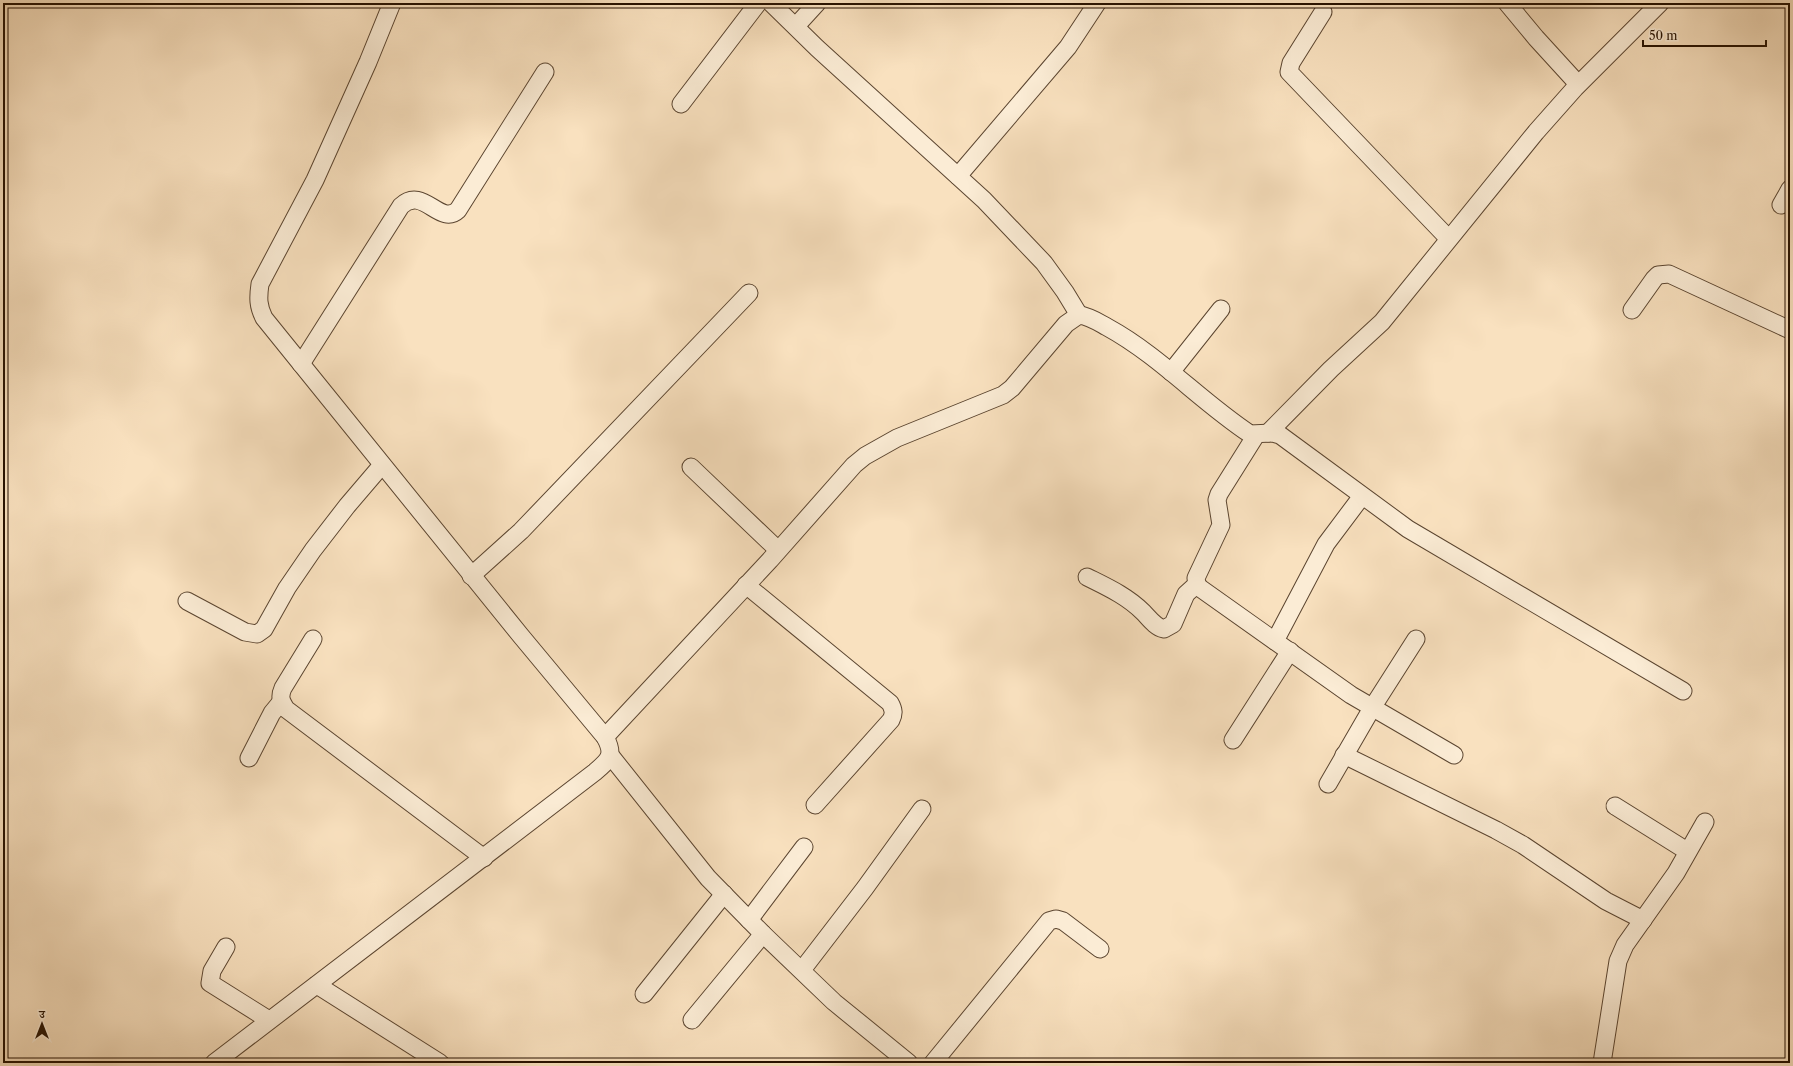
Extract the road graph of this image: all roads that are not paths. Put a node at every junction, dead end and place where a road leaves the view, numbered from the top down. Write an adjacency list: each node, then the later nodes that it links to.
1 (392, 3): 22 (street)
2 (758, 3): 12 (street)
3 (771, 3): 9 (street)
4 (817, 3): 9 (street)
5 (1097, 3): 13 (street)
6 (1507, 3): 11 (street)
7 (1660, 3): 11 (street)
8 (1323, 12): 16 (street)
9 (796, 26): 13 (street)
10 (544, 72): 22 (street)
11 (1578, 84): 16 (street)
12 (681, 104)
13 (958, 176): 20 (street)
14 (1790, 190): 15 (street)
15 (1781, 205)
16 (1448, 238): 24 (street)
17 (749, 293): 29 (street)
18 (1221, 308): 23 (street)
19 (1632, 310): 21 (street)
20 (1079, 315): 23 (street); 28 (street)
21 (1790, 330)
22 (301, 364): 25 (street)
23 (1171, 372): 24 (street)
24 (1262, 434): 27 (street); 31 (street)
25 (382, 465): 29 (street); 33 (street)
26 (691, 467): 28 (street)
27 (1362, 496): 36 (street); 38 (street)
28 (778, 550): 32 (street)
29 (471, 576): 41 (street)
30 (1087, 577): 31 (street)
31 (1197, 584): 36 (street)
32 (746, 585): 41 (street); 48 (street)
33 (187, 601)
34 (313, 639): 39 (street)
35 (1416, 639): 40 (street)
36 (1275, 641): 37 (street)
37 (1290, 651): 40 (street); 42 (street)
38 (1683, 691)
39 (281, 702): 46 (street); 54 (street)
40 (1372, 708): 44 (street); 45 (street)
41 (605, 737): 43 (street)
42 (1233, 740)
43 (610, 755): 54 (street); 55 (street)
44 (1344, 755): 47 (street); 57 (street)
45 (1454, 755)
46 (249, 758)
47 (1328, 784)
48 (815, 805)
49 (1615, 806): 53 (street)
50 (922, 809): 61 (street)
51 (1705, 822): 53 (street)
52 (804, 847): 56 (street)
53 (1688, 851): 57 (street)
54 (484, 858): 62 (street)
55 (724, 894): 56 (street); 63 (street)
56 (749, 920): 58 (street)
57 (1643, 920): 70 (street)
58 (763, 934): 61 (street); 65 (street)
59 (226, 947): 64 (street)
60 (1100, 949): 69 (street)
61 (802, 970): 66 (street)
62 (317, 985): 64 (street); 68 (street)
63 (644, 994)
64 (269, 1020): 67 (street)
65 (692, 1020)
66 (903, 1061)
67 (214, 1063)
68 (440, 1063)
69 (933, 1063)
70 (1602, 1063)

